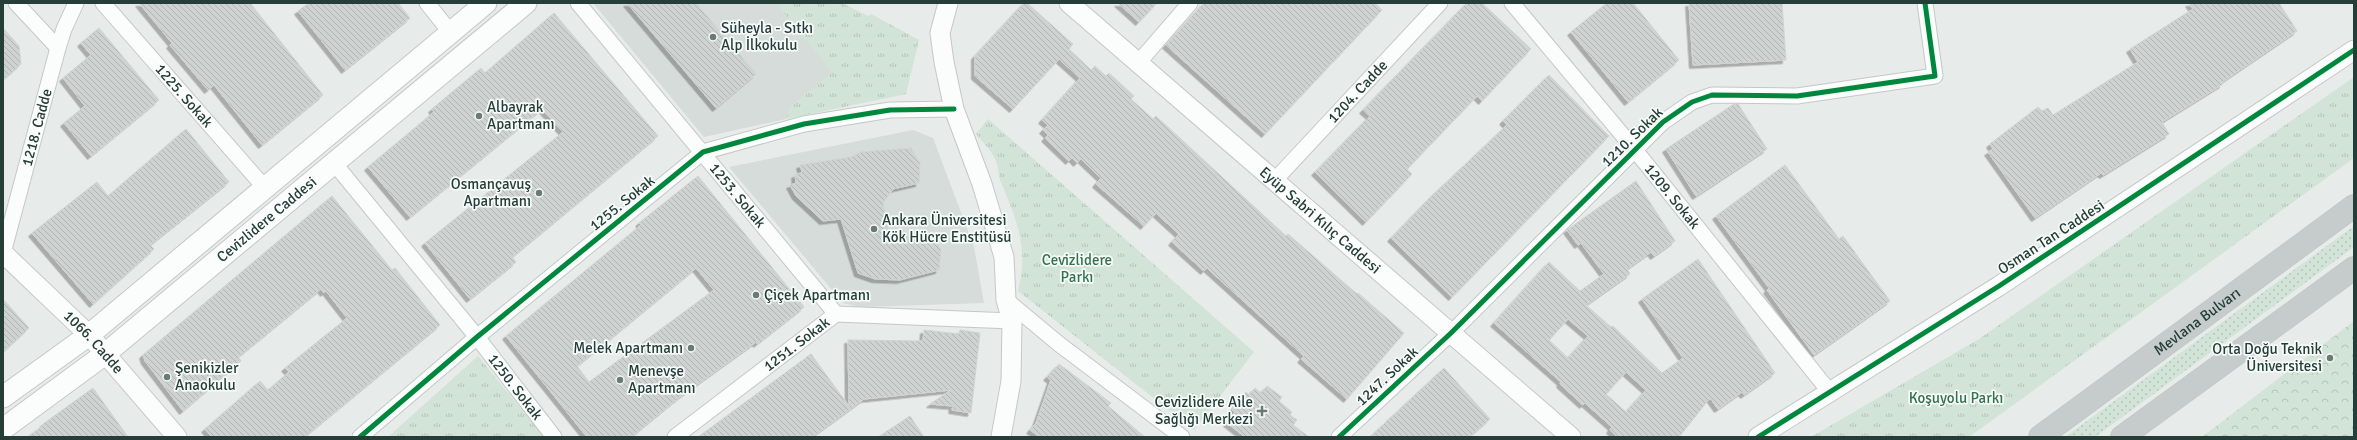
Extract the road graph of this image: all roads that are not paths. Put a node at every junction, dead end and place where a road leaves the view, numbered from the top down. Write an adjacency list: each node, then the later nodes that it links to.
1 (16, 3): 15 (street)
2 (76, 3): 15 (street, 1218. Cadde)
3 (103, 3): 23 (street, 1225. Sokak)
4 (427, 3): 14 (street)
5 (486, 3): 14 (main road, Cevizlidere Caddesi)
6 (526, 3): 21 (main road, Cevizlidere Caddesi)
7 (578, 3): 20 (street, 1253. Sokak)
8 (948, 3): 18 (street)
9 (1069, 3): 17 (street, Eyüp Sabri Kılıç Caddesi)
10 (1190, 3): 17 (street)
11 (1440, 3): 22 (street, 1204. Cadde)
12 (1512, 3): 19 (street, 1209. Sokak)
13 (1925, 3): 19 (street, 1210. Sokak)
14 (451, 33): 23 (main road, Cevizlidere Caddesi)
15 (58, 48): 25 (street, 1218. Cadde)
16 (2354, 50): 34 (street, Osman Tan Caddesi)
17 (1138, 62): 22 (street, Eyüp Sabri Kılıç Caddesi)
18 (954, 108): 20 (street, 1255. Sokak); 27 (street)
19 (1635, 150): 30 (street, 1210. Sokak); 34 (street, 1209. Sokak)
20 (703, 152): 28 (street, 1253. Sokak); 32 (street, 1255. Sokak)
21 (334, 162): 32 (street, 1250. Sokak); 33 (main road, Cevizlidere Caddesi)
22 (1275, 180): 30 (street, Eyüp Sabri Kılıç Caddesi)
23 (265, 188): 31 (main road, Cevizlidere Caddesi)
24 (2354, 206): 46 (highway, Mevlana Bulvarı)
25 (3, 253): 31 (street, 1066. Cadde)
26 (2354, 268): 47 (highway)
27 (1006, 300): 29 (street); 42 (street)
28 (836, 314): 29 (street, 1251. Sokak); 40 (street, 1251. Sokak)
29 (1012, 321): 41 (street)
30 (1451, 334): 43 (street, 1247. Sokak); 44 (street, Eyüp Sabri Kılıç Caddesi)
31 (89, 335): 33 (street, 1066. Cadde); 35 (main road, Cevizlidere Caddesi)
32 (477, 337): 38 (street, 1255. Sokak); 39 (street, 1250. Sokak)
33 (105, 354): 36 (main road, Cevizlidere Caddesi); 37 (street, 1066. Cadde)
34 (1829, 391): 45 (street, Osman Tan Caddesi)
35 (3, 398)
36 (3, 429)
37 (177, 437)
38 (360, 437)
39 (554, 437)
40 (675, 437)
41 (1001, 437)
42 (1182, 437)
43 (1340, 437)
44 (1571, 437)
45 (1758, 437)
46 (2040, 437)
47 (2122, 437)

